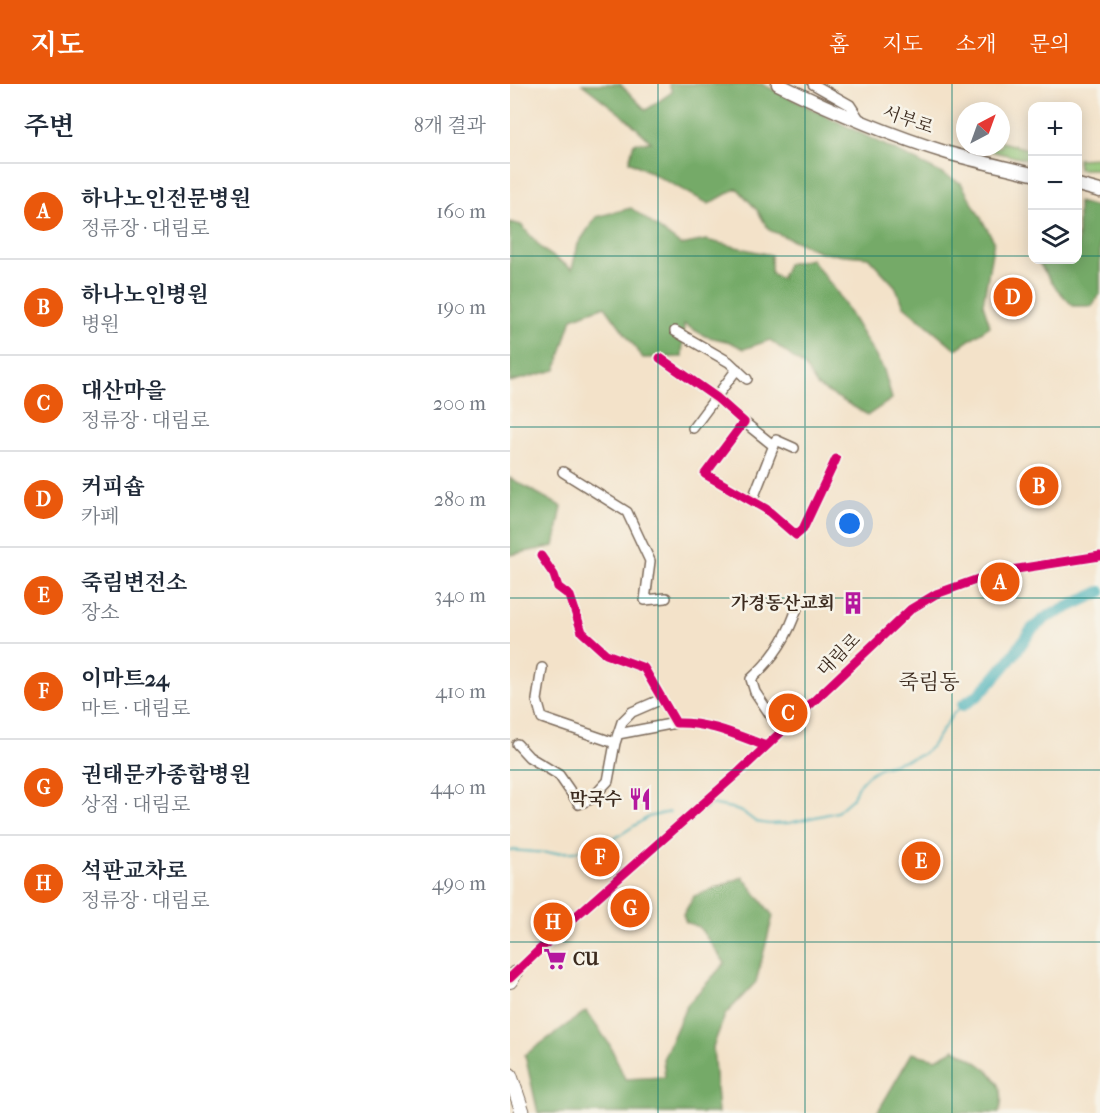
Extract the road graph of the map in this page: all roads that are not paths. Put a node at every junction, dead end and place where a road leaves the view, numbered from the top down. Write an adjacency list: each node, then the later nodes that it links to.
1 (778, 84): 3 (main road, 서부로)
2 (813, 84): 3 (street)
3 (863, 124): 4 (main road, 서부로)
4 (1028, 173)
5 (1082, 186): 6 (main road)
6 (1100, 190)
7 (675, 331): 9 (street)
8 (660, 358): 11 (street)
9 (737, 369): 10 (street); 11 (street)
10 (747, 379)
11 (717, 398): 12 (street); 13 (street)
12 (744, 422): 14 (street); 18 (street)
13 (693, 428)
14 (774, 446): 15 (street); 18 (street)
15 (794, 448)
16 (836, 459): 18 (street)
17 (563, 472): 21 (street)
18 (752, 501)
19 (541, 556): 24 (street)
20 (1100, 556): 26 (street, 대림로)
21 (666, 598)
22 (797, 608): 26 (street)
23 (542, 668): 27 (street)
24 (662, 699): 25 (street); 27 (street)
25 (676, 723): 27 (street); 29 (street)
26 (782, 732): 29 (street, 대림로)
27 (616, 739): 28 (street)
28 (517, 744)
29 (766, 746): 30 (street, 대림로)
30 (511, 977)
31 (510, 1075): 32 (highway)
32 (524, 1113)

